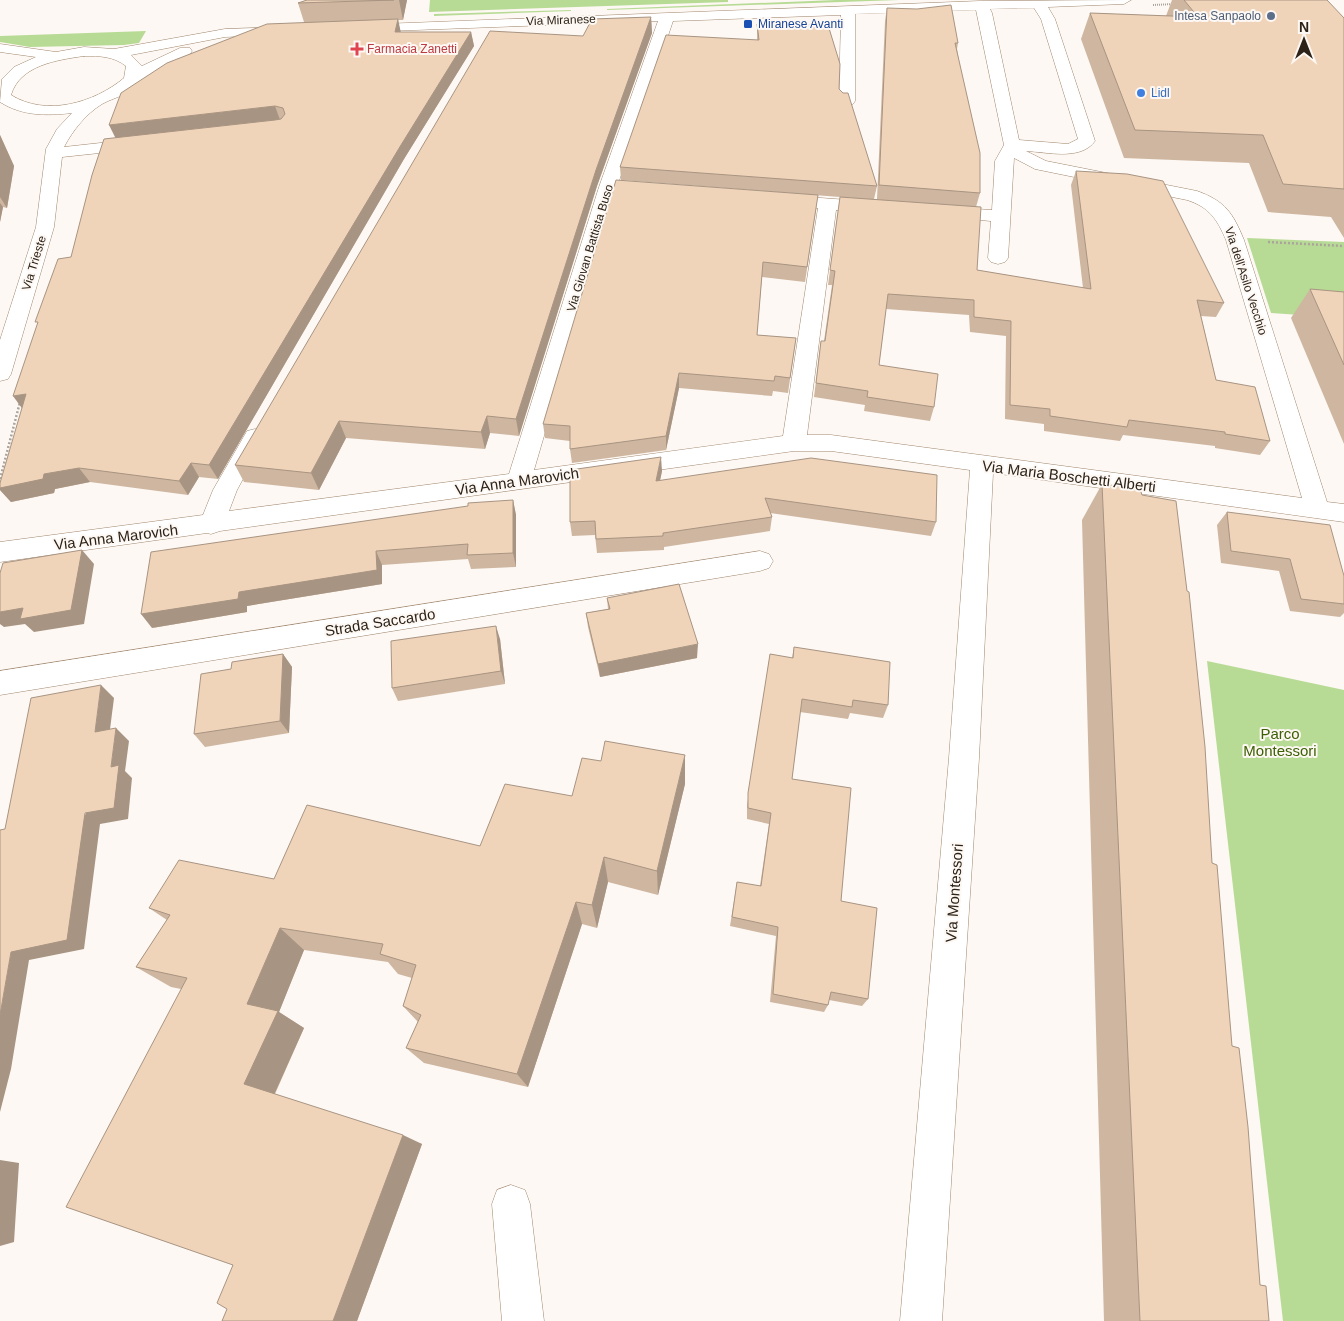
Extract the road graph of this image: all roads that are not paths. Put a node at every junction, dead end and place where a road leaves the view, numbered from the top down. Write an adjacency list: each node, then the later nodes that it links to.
1 (1124, 0): 2 (street, Via Miranese)
2 (1038, 3): 3 (street, Via Miranese); 19 (street)
3 (980, 5): 4 (street, Via Miranese); 19 (street)
4 (848, 11): 5 (street, Via Miranese); 14 (street)
5 (667, 17): 6 (street, Via Miranese); 20 (street, Via Giovan Battista Buso)
6 (344, 29)
7 (274, 31): 8 (street); 10 (street); 13 (street)
8 (294, 31)
9 (0, 48): 11 (street)
10 (114, 54): 11 (street); 13 (street)
11 (56, 55): 12 (street)
12 (3, 78): 16 (street)
13 (131, 79): 15 (street)
14 (847, 101)
15 (95, 102): 16 (street); 17 (street, Via Trieste)
16 (26, 109): 17 (street)
17 (47, 141): 18 (street); 28 (street, Via Trieste)
18 (153, 142)
19 (1012, 145): 26 (street); 33 (street, Via dell'Asilo Vecchio)
20 (608, 188): 21 (street); 32 (street, Via Giovan Battista Buso)
21 (628, 189)
22 (758, 198): 23 (street)
23 (828, 203): 24 (street); 30 (street)
24 (895, 208)
25 (924, 210): 26 (street)
26 (1000, 216): 27 (street)
27 (998, 258)
28 (0, 374)
29 (264, 422): 35 (street)
30 (794, 443): 31 (street, Via Maria Boschetti Alberti); 32 (street, Via Anna Marovich)
31 (982, 465): 33 (street, Via Maria Boschetti Alberti); 41 (street, Via Montessori)
32 (521, 480): 35 (street, Via Anna Marovich)
33 (1317, 508): 34 (street, Via Maria Boschetti Alberti)
34 (1344, 513)
35 (211, 525): 36 (street, Via Anna Marovich)
36 (0, 552)
37 (760, 561): 38 (street, Strada Saccardo)
38 (0, 683)
39 (511, 1204): 40 (street)
40 (523, 1321)
41 (921, 1321)

